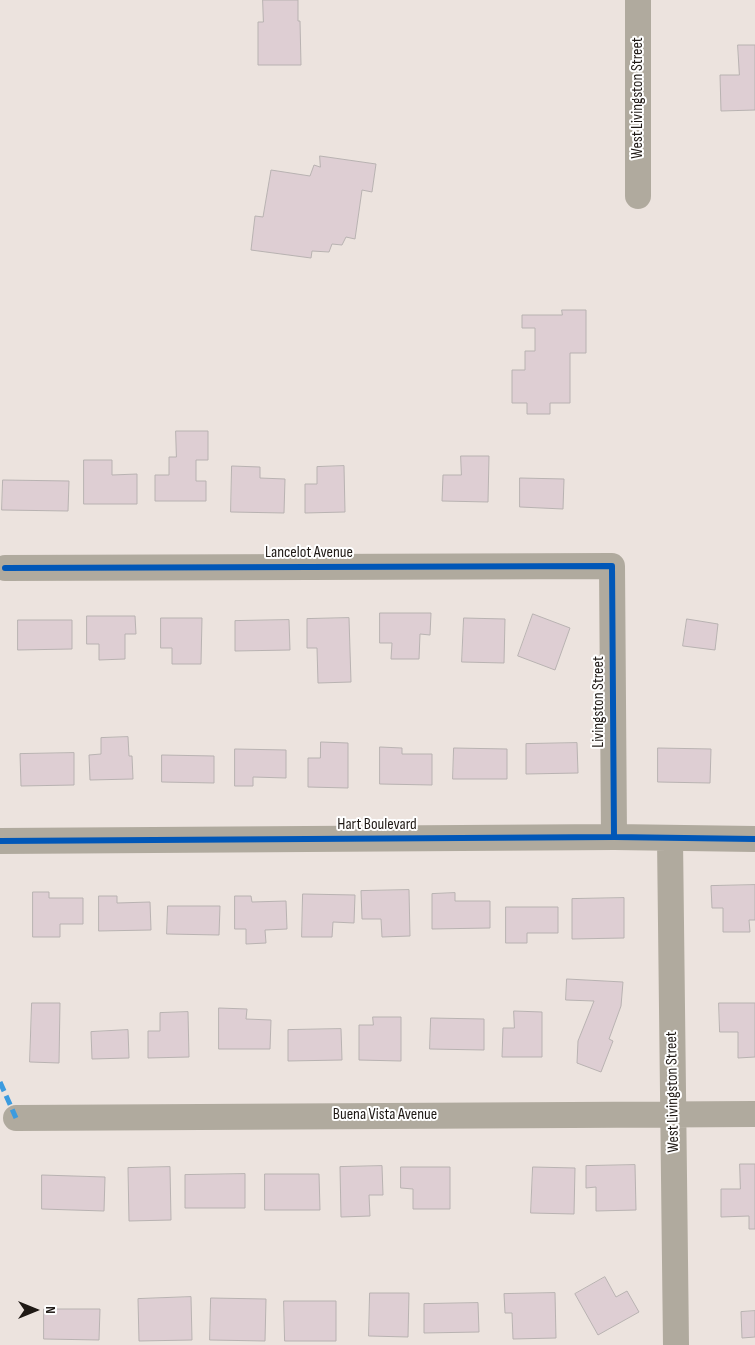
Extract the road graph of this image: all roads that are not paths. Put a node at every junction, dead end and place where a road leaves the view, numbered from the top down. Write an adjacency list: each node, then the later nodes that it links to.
1 (638, 0): 2 (street, West Livingston Street)
2 (638, 196)
3 (612, 566): 4 (street, Lancelot Avenue); 5 (street, Livingston Street)
4 (6, 568)
5 (614, 837): 6 (street, Hart Boulevard); 8 (street, Hart Boulevard)
6 (670, 839): 7 (street, Hart Boulevard); 9 (street, West Livingston Street)
7 (755, 839)
8 (0, 841)
9 (674, 1114): 10 (street, Buena Vista Avenue); 11 (street, Buena Vista Avenue); 12 (street, West Livingston Street)
10 (755, 1114)
11 (16, 1118)
12 (676, 1345)

